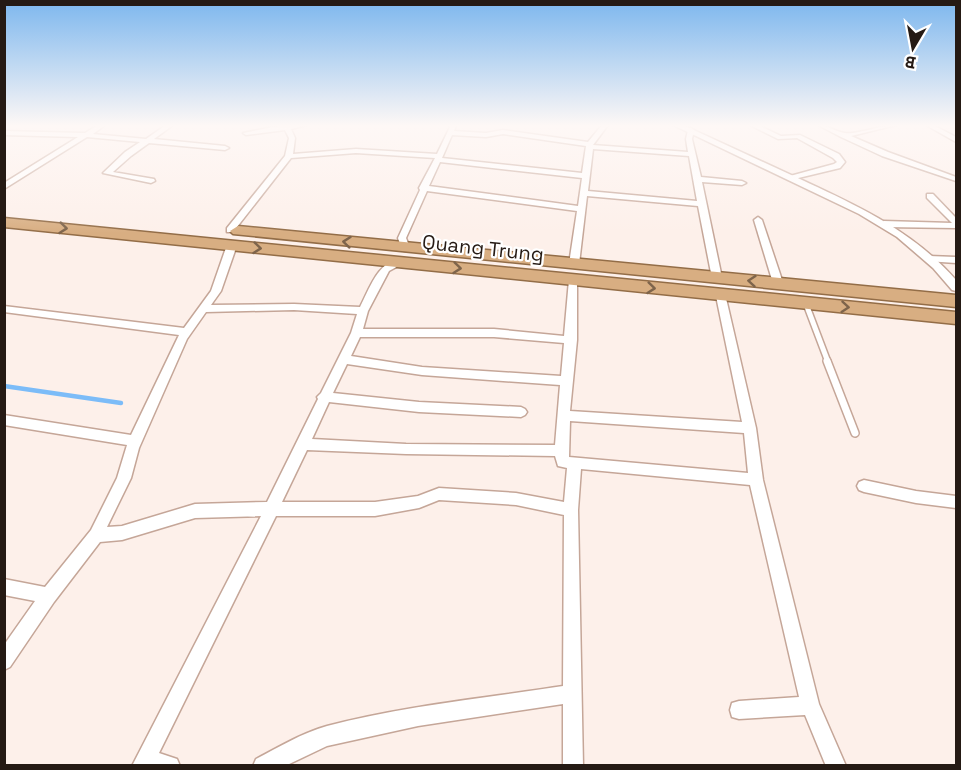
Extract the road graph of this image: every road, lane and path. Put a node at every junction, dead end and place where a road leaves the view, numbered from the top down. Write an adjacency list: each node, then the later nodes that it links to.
1 (45, 161): 17 (street)
2 (122, 161): 15 (street)
3 (286, 161): 28 (street)
4 (437, 161): 18 (street)
5 (463, 161): 11 (street)
6 (588, 161): 11 (street)
7 (693, 161): 13 (street)
8 (759, 161): 12 (street)
9 (840, 161): 12 (street)
10 (905, 161): 14 (street)
11 (586, 176): 19 (street)
12 (793, 177): 26 (street)
13 (697, 179): 16 (street); 21 (street)
14 (957, 179)
15 (151, 181)
16 (742, 183)
17 (4, 187)
18 (423, 188): 23 (street); 29 (street)
19 (584, 193): 21 (street); 23 (street)
20 (930, 196): 27 (street)
21 (701, 204): 33 (street)
22 (4, 208): 28 (highway, Quang Trung)
23 (580, 209): 32 (street)
24 (758, 219): 34 (street)
25 (4, 222): 28 (highway, Quang Trung, one-way to 28)
26 (884, 224): 27 (street); 30 (street)
27 (957, 224)
28 (231, 238): 29 (highway, Quang Trung); 40 (street)
29 (402, 255): 32 (highway, Quang Trung); 41 (street)
30 (929, 259): 31 (street); 35 (street)
31 (957, 260)
32 (574, 272): 33 (highway, Quang Trung); 36 (highway, Quang Trung, one-way to 36); 45 (street)
33 (717, 278): 34 (highway, Quang Trung, one-way to 33); 36 (highway)
34 (778, 284): 37 (highway, Quang Trung)
35 (957, 287)
36 (722, 296): 38 (highway, Quang Trung); 52 (street)
37 (957, 301)
38 (806, 304): 42 (highway, Quang Trung, one-way to 42); 53 (lane)
39 (4, 309): 43 (street)
40 (203, 309): 41 (street); 43 (street)
41 (363, 311): 44 (street)
42 (957, 318)
43 (186, 332): 54 (street)
44 (356, 333): 45 (street); 46 (street)
45 (571, 340): 47 (street)
46 (344, 359): 47 (street); 48 (street)
47 (566, 381): 50 (street)
48 (323, 397): 49 (street); 55 (street)
49 (521, 412)
50 (564, 416): 52 (street); 56 (street)
51 (4, 420): 54 (street)
52 (750, 428): 58 (street)
53 (855, 433)
54 (136, 441): 63 (street)
55 (302, 444): 56 (street); 61 (street)
56 (561, 452): 57 (street)
57 (574, 464): 58 (street); 62 (street)
58 (756, 480): 68 (street)
59 (864, 486): 60 (street)
60 (957, 502)
61 (271, 510): 62 (street); 63 (street); 70 (street)
62 (570, 510): 67 (street)
63 (96, 535): 65 (street)
64 (4, 587): 65 (street)
65 (48, 596): 66 (street)
66 (4, 661)
67 (572, 694): 72 (street); 73 (street)
68 (810, 705): 69 (street); 74 (street)
69 (739, 710)
70 (143, 763): 71 (street)
71 (170, 765)
72 (262, 765)
73 (573, 765)
74 (836, 765)

